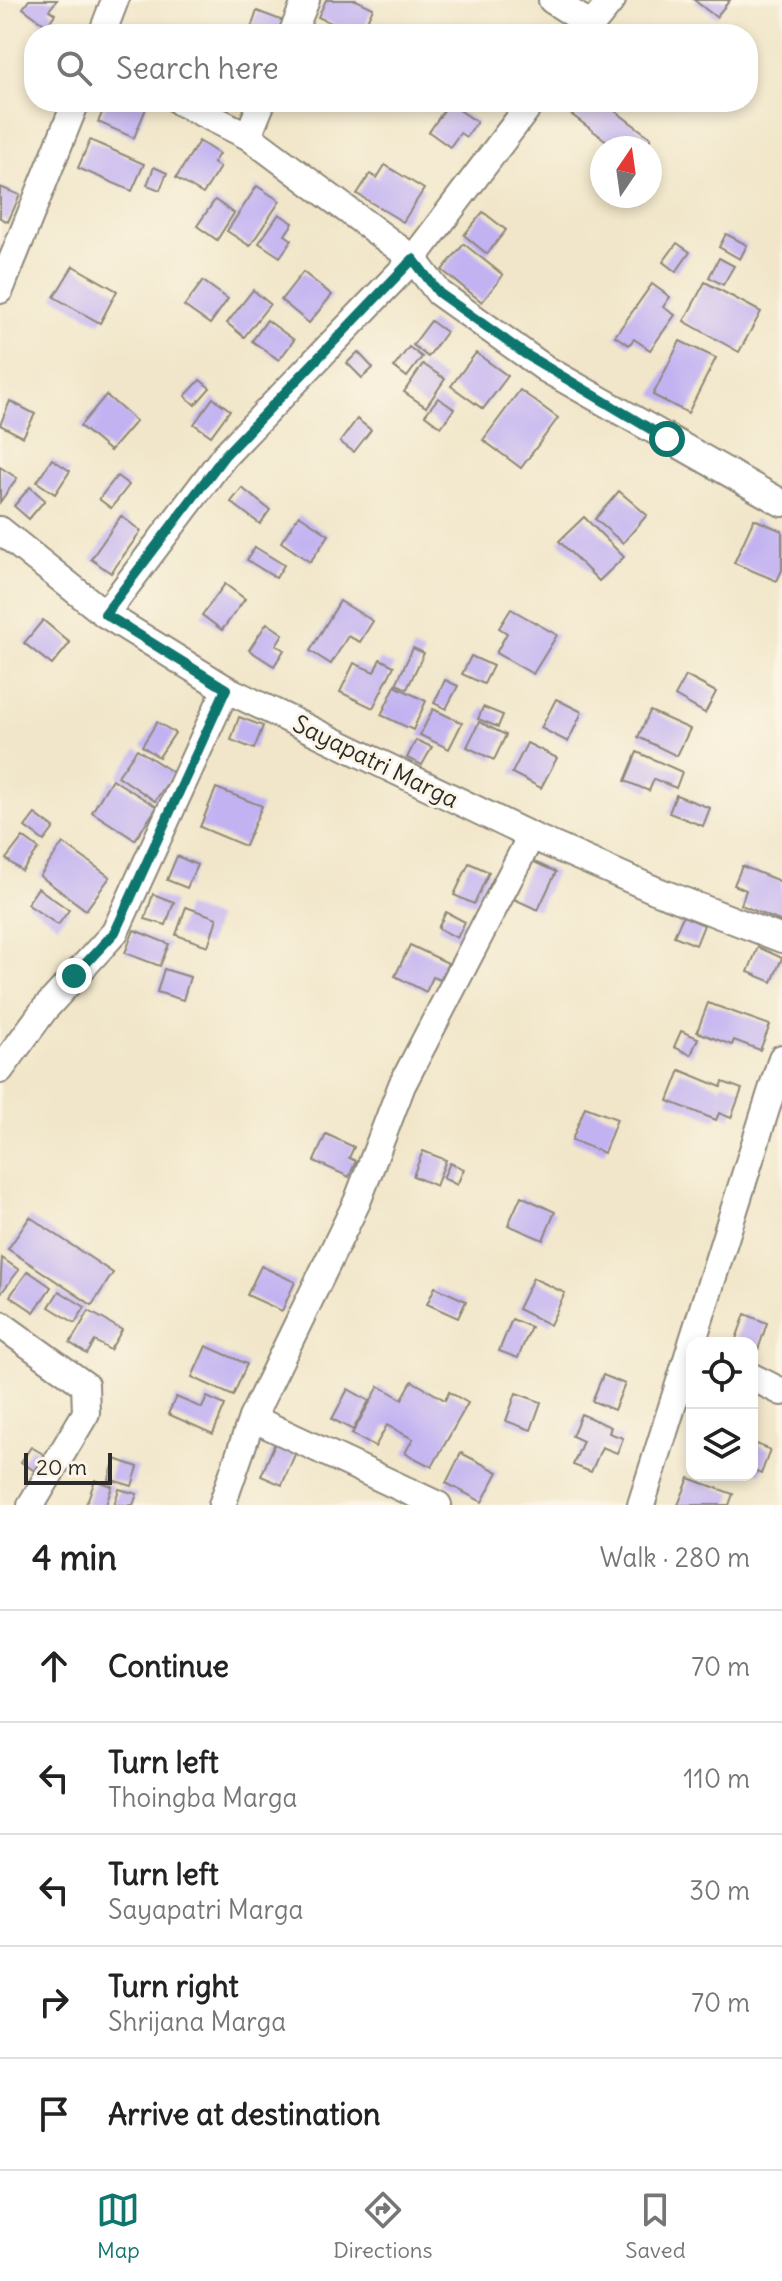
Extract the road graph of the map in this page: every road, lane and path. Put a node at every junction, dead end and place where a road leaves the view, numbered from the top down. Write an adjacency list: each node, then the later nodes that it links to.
1 (115, 0): 5 (street)
2 (306, 0): 6 (street)
3 (552, 0): 7 (street)
4 (612, 0): 8 (street)
5 (106, 24)
6 (296, 24)
7 (580, 24)
8 (592, 24)
9 (72, 112): 15 (street)
10 (200, 112): 13 (street)
11 (258, 112): 13 (street)
12 (524, 112): 14 (street)
13 (248, 136): 14 (street)
14 (413, 259): 16 (street); 18 (street)
15 (0, 290)
16 (782, 503)
17 (0, 530): 18 (street, Sayapatri Marga)
18 (105, 614): 19 (street, Sayapatri Marga)
19 (226, 689): 20 (street, Sayapatri Marga); 23 (street)
20 (531, 836): 21 (street, Sayapatri Marga); 29 (street)
21 (782, 939)
22 (782, 1058): 25 (street)
23 (0, 1070)
24 (0, 1324): 30 (street)
25 (694, 1337)
26 (686, 1363): 33 (street)
27 (758, 1380): 28 (street)
28 (782, 1392)
29 (252, 1418): 31 (street); 32 (street)
30 (31, 1505)
31 (222, 1505)
32 (438, 1505)
33 (641, 1505)

